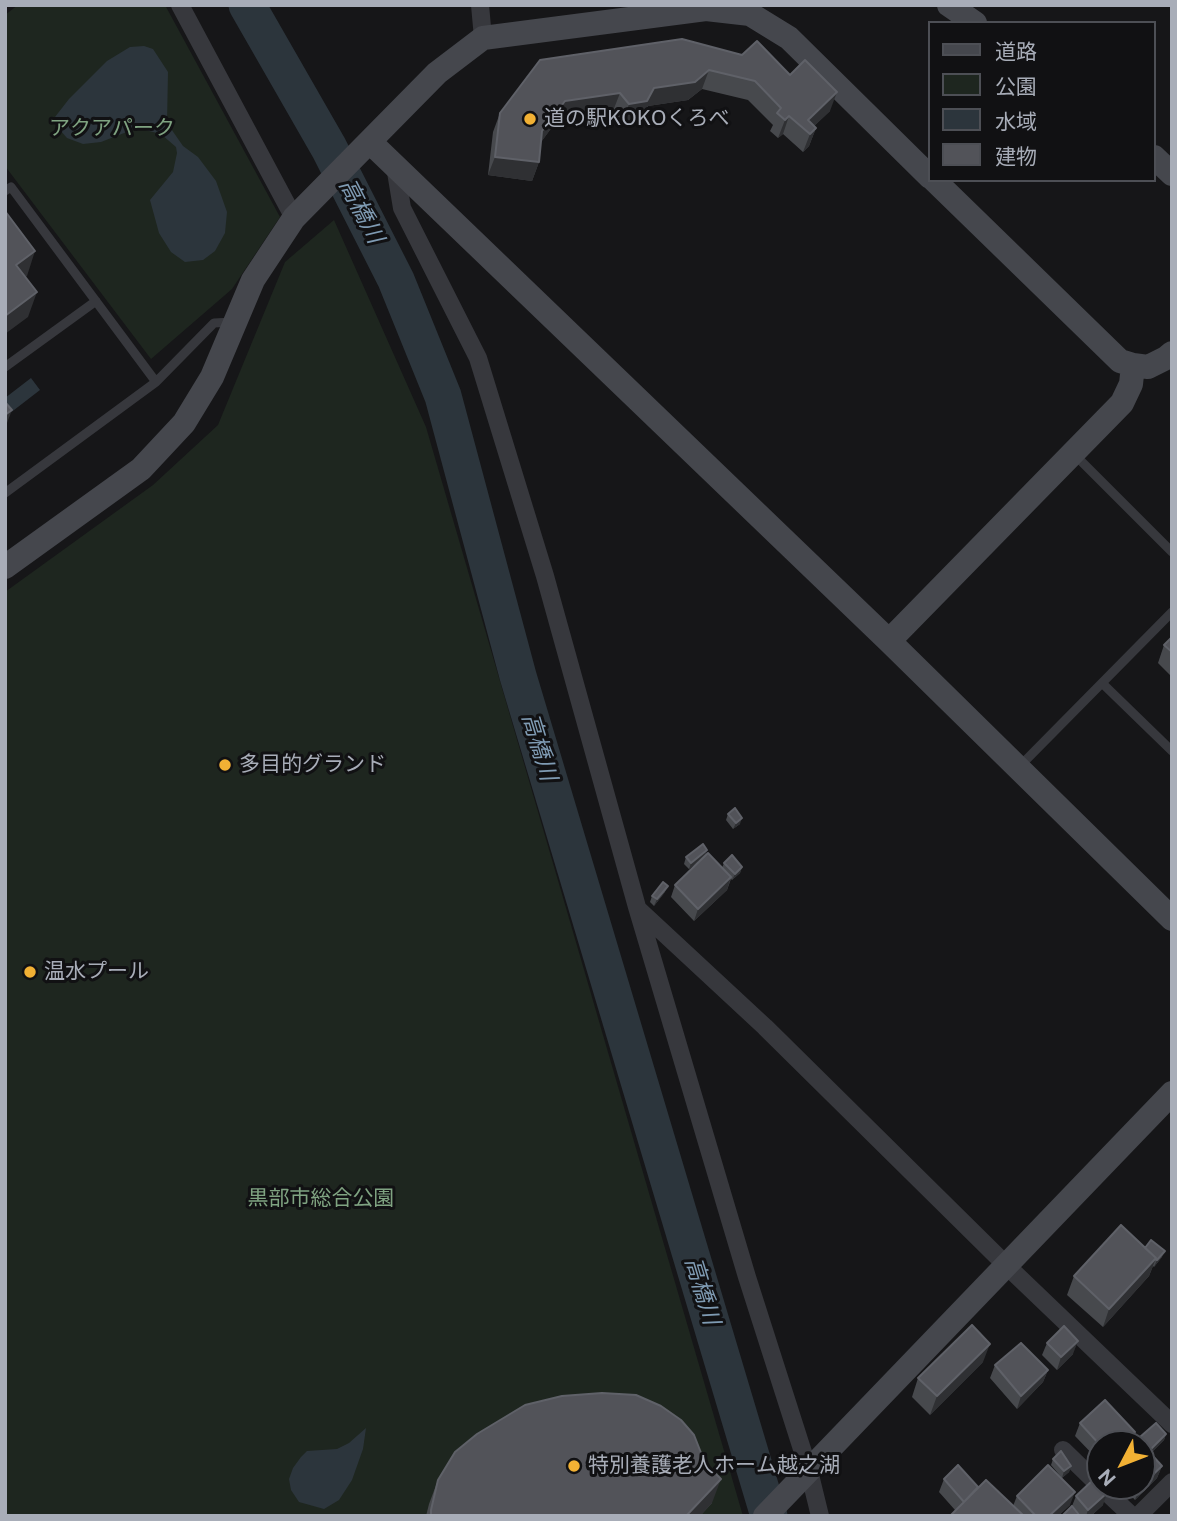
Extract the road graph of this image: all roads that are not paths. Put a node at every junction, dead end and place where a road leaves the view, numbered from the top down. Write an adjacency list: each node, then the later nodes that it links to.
1 (180, 5): 13 (street)
2 (480, 5): 5 (street)
3 (949, 5): 4 (street)
4 (972, 21)
5 (482, 38): 6 (street); 10 (street)
6 (370, 142): 8 (street); 13 (street)
7 (1156, 159): 9 (street)
8 (395, 166): 25 (street); 29 (street)
9 (1172, 174)
10 (928, 175)
11 (935, 182): 17 (street)
12 (5, 191): 14 (lane)
13 (300, 212): 15 (street)
14 (96, 301): 18 (lane); 19 (lane)
15 (235, 322): 19 (lane); 23 (street)
16 (1172, 353): 17 (street)
17 (1133, 365): 20 (street)
18 (5, 367)
19 (156, 382): 21 (lane)
20 (1073, 454): 22 (lane); 25 (street)
21 (5, 493)
22 (1172, 552)
23 (5, 567)
24 (1172, 612): 26 (lane)
25 (889, 641): 28 (street)
26 (1102, 683): 27 (lane); 28 (lane)
27 (1172, 751)
28 (1018, 768): 30 (street)
29 (637, 907): 32 (street); 35 (street)
30 (1172, 919)
31 (1172, 1093): 32 (street)
32 (1007, 1266): 33 (street); 35 (street)
33 (1172, 1424)
34 (1063, 1450): 36 (street)
35 (809, 1471): 39 (street); 40 (street)
36 (1086, 1472)
37 (1172, 1482): 42 (street)
38 (1115, 1500): 41 (street)
39 (765, 1516)
40 (820, 1516)
41 (1132, 1516)
42 (1138, 1516)

